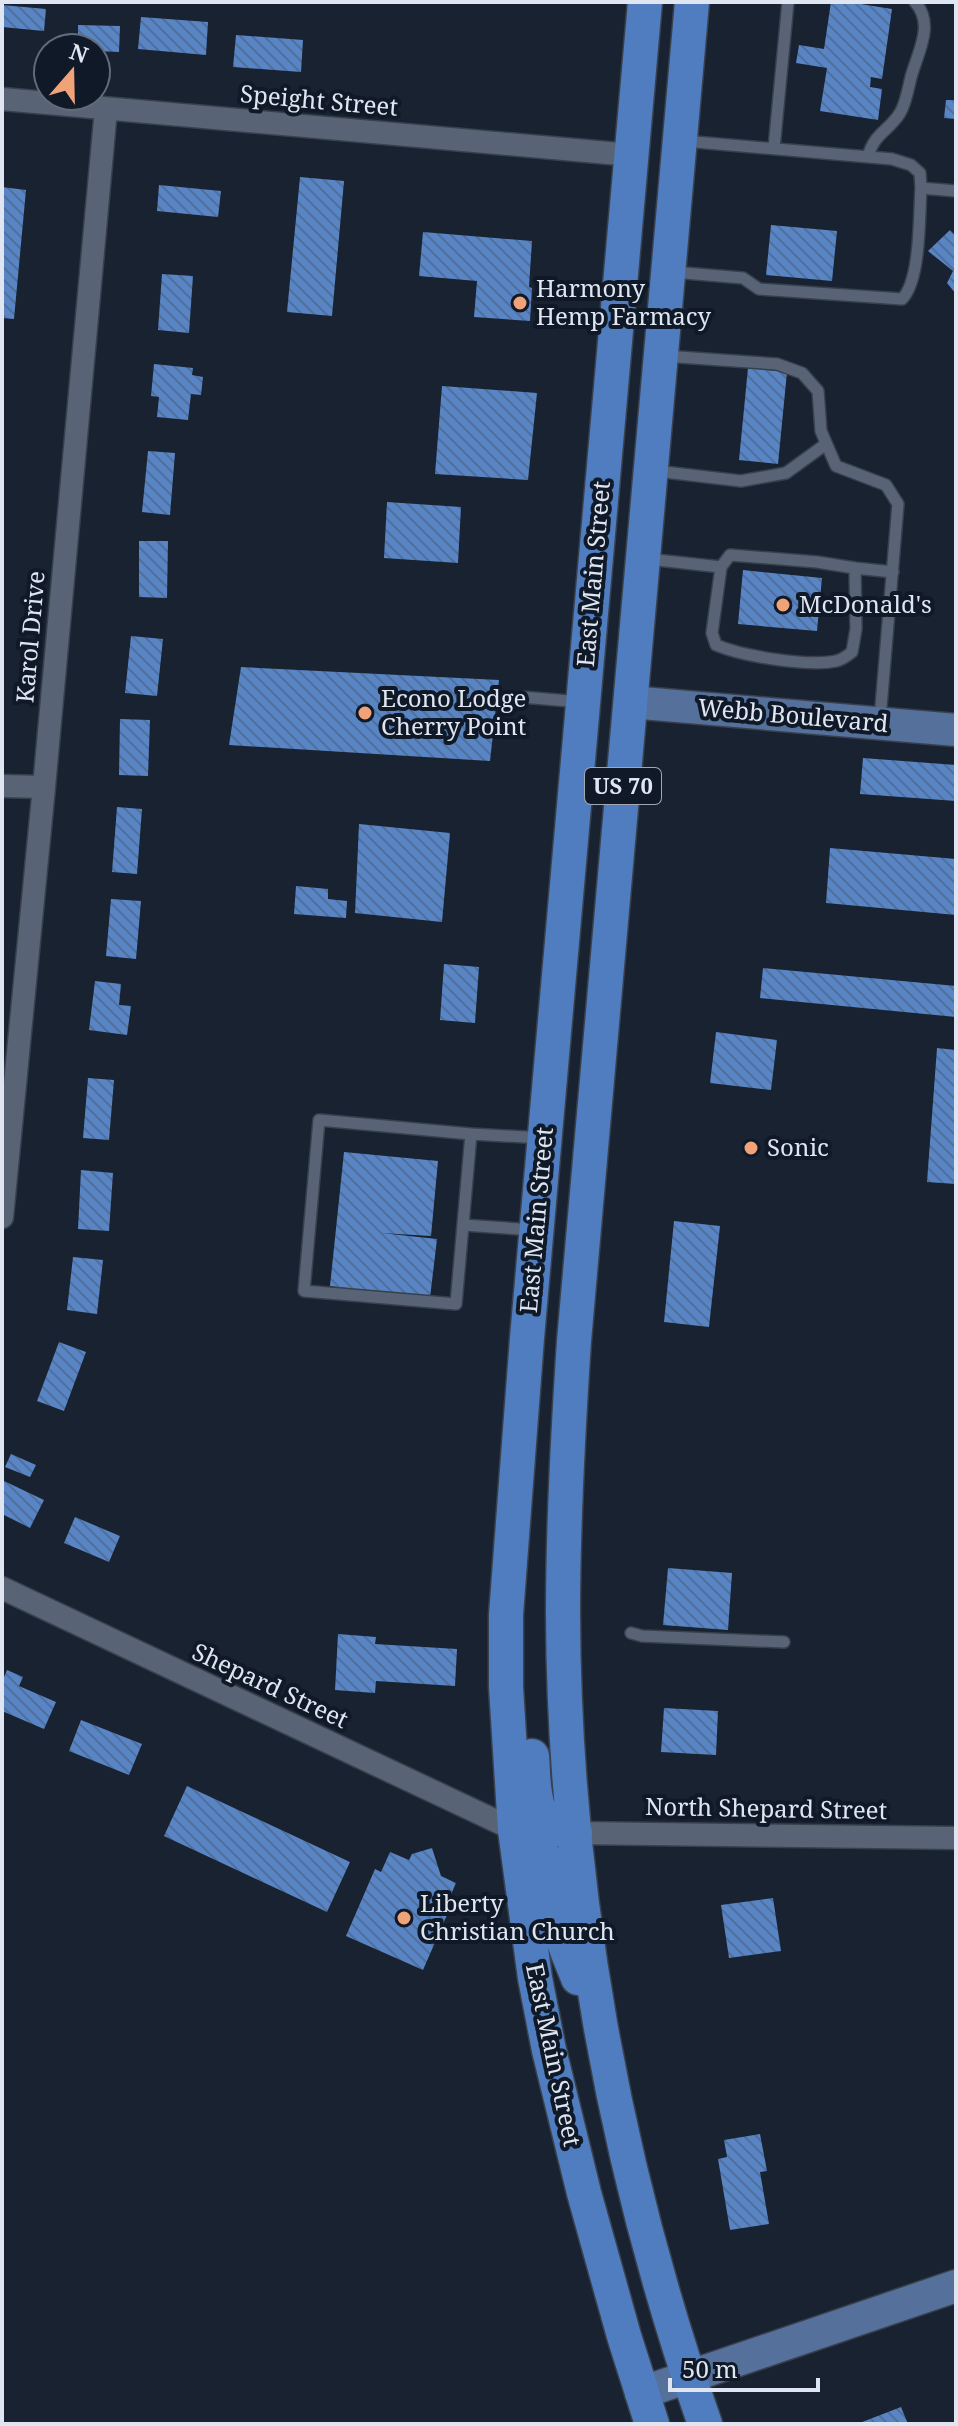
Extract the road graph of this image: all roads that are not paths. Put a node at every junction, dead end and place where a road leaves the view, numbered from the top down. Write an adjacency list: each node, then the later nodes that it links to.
1 (645, 2): 11 (main road, East Main Street)
2 (692, 2): 9 (main road, East Main Street)
3 (788, 2): 10 (lane)
4 (915, 2): 12 (lane)
5 (2, 99): 6 (street, Speight Street)
6 (32, 102)
7 (112, 110): 11 (street, Speight Street)
8 (106, 112): 30 (street, Karol Drive)
9 (680, 140): 10 (lane); 15 (main road, East Main Street)
10 (774, 148): 12 (lane)
11 (631, 155): 19 (main road, East Main Street)
12 (868, 157): 13 (lane)
13 (921, 188): 14 (lane); 15 (lane)
14 (956, 191)
15 (669, 272): 16 (main road, East Main Street)
16 (661, 355): 17 (lane); 18 (main road, East Main Street)
17 (826, 444): 18 (lane); 23 (lane)
18 (651, 471): 20 (main road, East Main Street)
19 (599, 513): 25 (main road, East Main Street); 26 (main road)
20 (643, 558): 21 (lane); 26 (main road, East Main Street)
21 (721, 567): 22 (lane); 22 (lane)
22 (855, 568): 23 (lane)
23 (893, 572): 27 (lane)
24 (522, 697): 25 (lane)
25 (583, 702): 31 (main road); 33 (main road, East Main Street)
26 (630, 702): 27 (street, Webb Boulevard); 31 (main road, East Main Street / US 70)
27 (880, 724): 28 (street, Webb Boulevard)
28 (956, 730)
29 (2, 786): 30 (street)
30 (44, 787): 34 (street, Karol Drive)
31 (616, 870): 39 (main road, East Main Street)
32 (471, 1134): 33 (lane); 36 (lane); 36 (lane)
33 (544, 1138): 37 (main road, East Main Street)
34 (5, 1160): 35 (street, Karol Drive)
35 (2, 1217)
36 (463, 1225): 37 (lane)
37 (536, 1230): 38 (main road, East Main Street)
38 (527, 1338): 39 (main road); 41 (main road, East Main Street)
39 (574, 1341): 45 (main road, East Main Street)
40 (2, 1588): 44 (street, Shepard Street)
41 (506, 1615): 44 (main road, East Main Street); 45 (main road)
42 (631, 1633): 43 (lane)
43 (784, 1642)
44 (515, 1830): 47 (main road); 50 (main road, East Main Street)
45 (575, 1833): 46 (street, North Shepard Street); 47 (main road, East Main Street)
46 (956, 1838)
47 (604, 2041): 49 (main road, East Main Street)
48 (956, 2286): 49 (street)
49 (689, 2377): 50 (street); 51 (main road, East Main Street)
50 (647, 2409)
51 (705, 2424)

